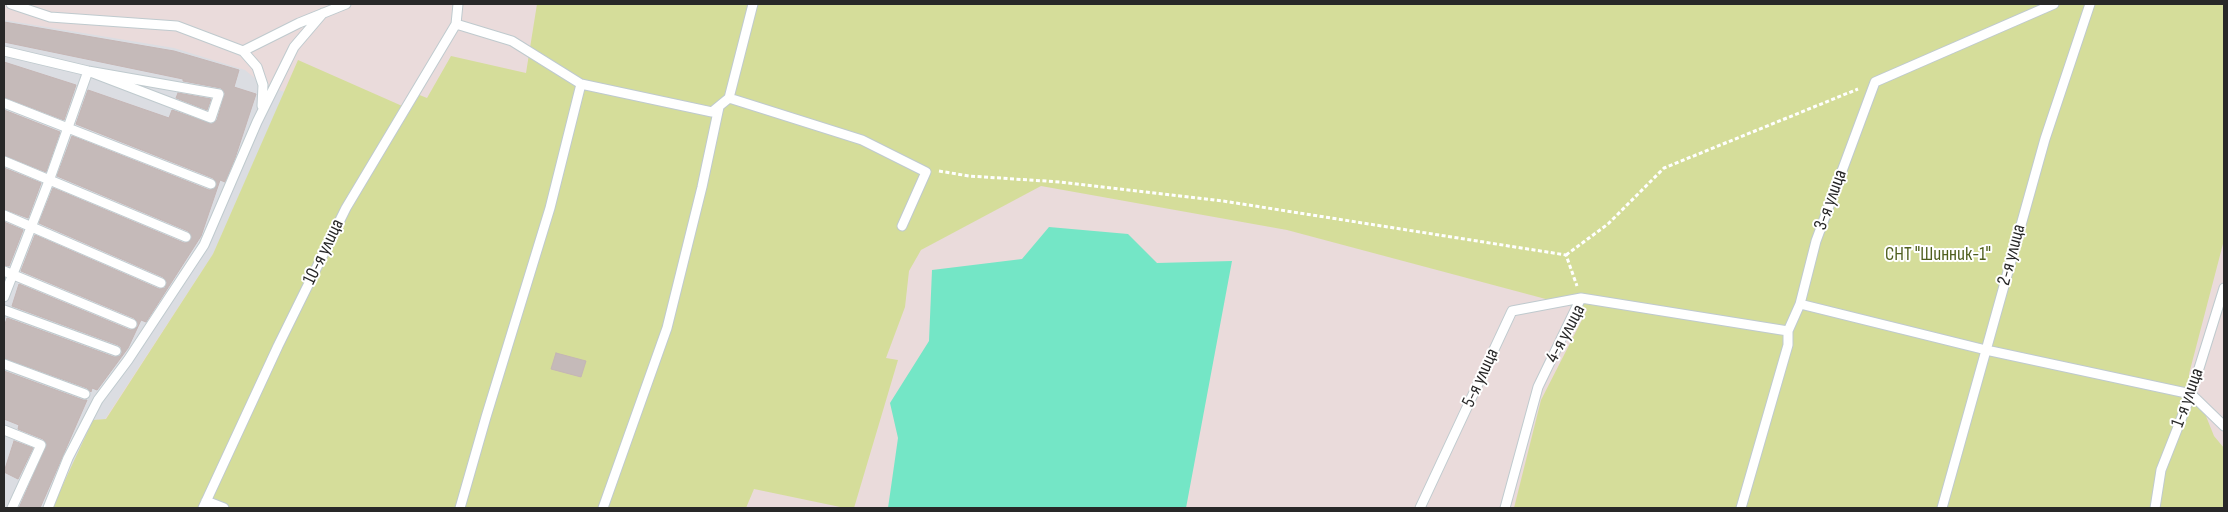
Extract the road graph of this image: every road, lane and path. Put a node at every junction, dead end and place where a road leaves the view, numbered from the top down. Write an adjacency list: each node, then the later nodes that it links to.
1 (11, 4): 10 (lane)
2 (346, 4): 7 (lane)
3 (458, 4): 8 (lane, 10-я улица)
4 (753, 4): 14 (lane)
5 (2054, 4): 12 (lane)
6 (2090, 4): 37 (lane, 2-я улица)
7 (323, 13): 10 (lane); 17 (lane)
8 (456, 24): 13 (lane); 44 (lane, 10-я улица)
9 (4, 51): 11 (lane)
10 (243, 51): 17 (lane)
11 (88, 71): 11 (lane); 18 (lane)
12 (1875, 82): 27 (path); 33 (lane, 3-я улица)
13 (581, 84): 16 (lane); 48 (lane)
14 (729, 98): 16 (lane); 20 (lane)
15 (4, 103): 18 (lane)
16 (719, 106): 49 (lane)
17 (262, 111): 46 (lane)
18 (69, 130): 21 (lane); 22 (lane)
19 (4, 161): 21 (lane)
20 (918, 168): 25 (lane); 27 (path)
21 (50, 181): 24 (lane); 26 (lane)
22 (212, 184)
23 (4, 215): 24 (lane)
24 (31, 225): 28 (lane); 29 (lane)
25 (902, 226)
26 (186, 237)
27 (1566, 255): 32 (path)
28 (8, 272): 31 (lane); 35 (lane)
29 (161, 283)
30 (2224, 288): 41 (lane, 1-я улица)
31 (4, 297)
32 (1581, 298): 36 (lane, 4-я улица); 50 (lane, 5-я улица); 51 (lane, 4-я улица)
33 (1800, 304): 36 (lane, 3-я улица); 37 (lane)
34 (4, 310): 38 (lane)
35 (132, 324)
36 (1788, 331): 52 (lane, 3-я улица)
37 (1986, 350): 41 (lane); 53 (lane, 2-я улица)
38 (116, 351)
39 (4, 364): 40 (lane)
40 (85, 394)
41 (2191, 394): 42 (lane); 54 (lane, 1-я улица)
42 (2224, 426)
43 (4, 430): 45 (lane)
44 (204, 505): 47 (lane)
45 (12, 508)
46 (48, 508)
47 (224, 508)
48 (460, 508)
49 (603, 508)
50 (1420, 508)
51 (1505, 508)
52 (1741, 508)
53 (1942, 508)
54 (2155, 508)

